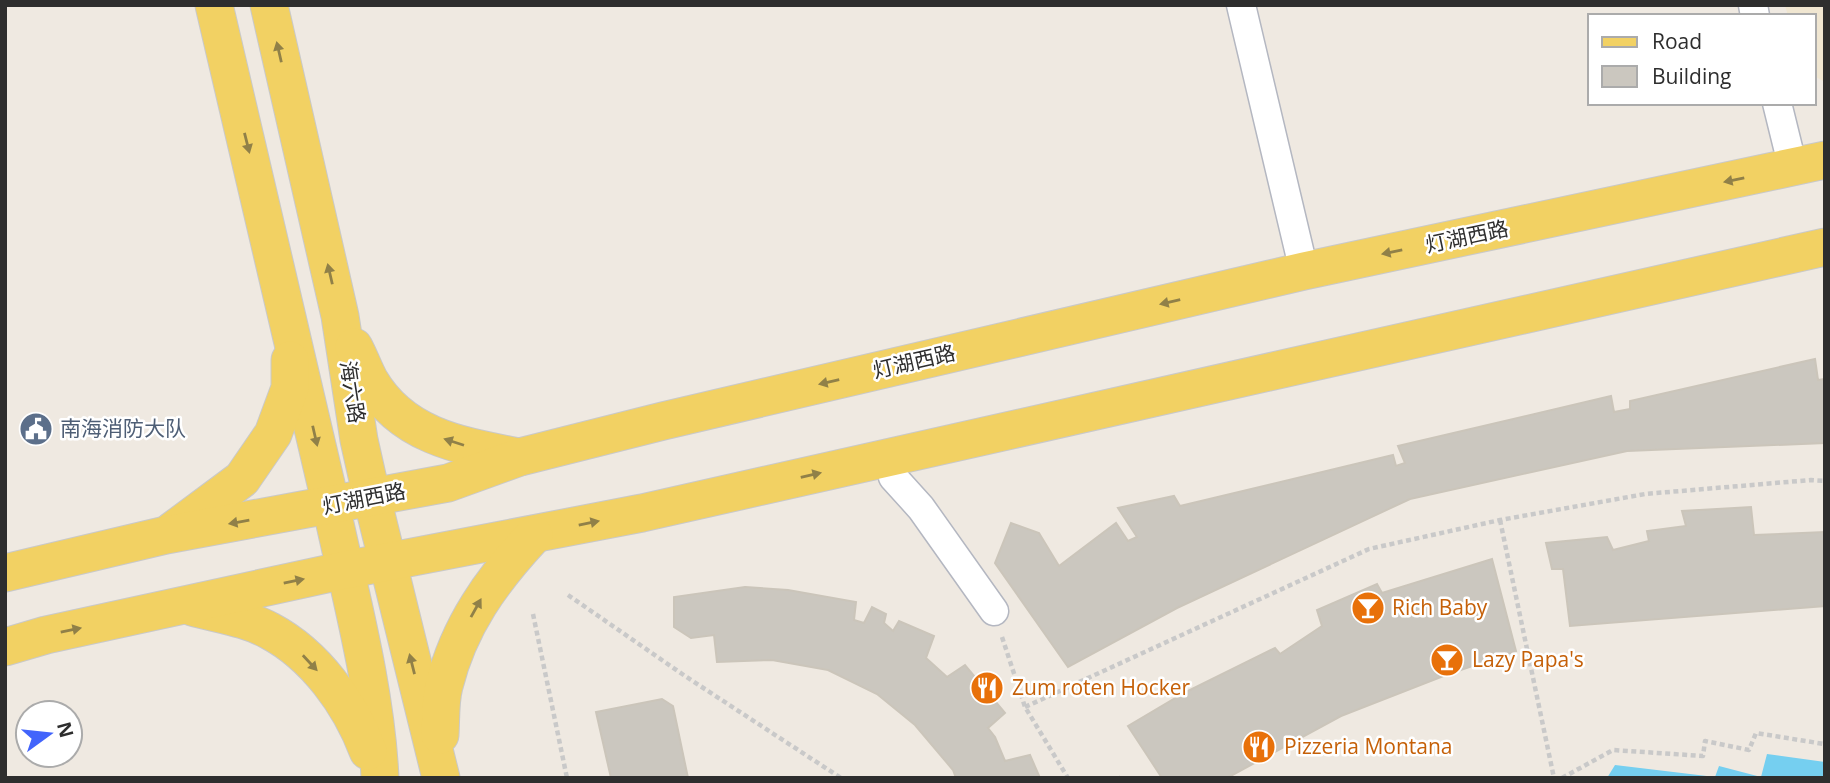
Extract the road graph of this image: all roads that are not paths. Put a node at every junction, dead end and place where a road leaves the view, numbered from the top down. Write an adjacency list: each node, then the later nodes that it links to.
1 (214, 5): 9 (main road, 海六路, one-way to 9)
2 (269, 5): 8 (main road, 海六路, one-way to 2)
3 (1241, 5): 7 (street)
4 (1778, 105): 5 (street)
5 (1809, 164): 7 (main road, 灯湖西路, one-way to 7)
6 (1825, 247): 14 (main road, one-way to 6)
7 (1304, 271): 10 (main road, 灯湖西路, one-way to 10)
8 (340, 316): 10 (main road, one-way to 8); 12 (main road, 海六路)
9 (290, 324): 13 (main road, 海六路, one-way to 13); 15 (main road)
10 (520, 457): 12 (main road, 灯湖西路)
11 (893, 477): 20 (street)
12 (372, 498): 13 (main road, 灯湖西路); 16 (main road, 海六路)
13 (331, 506): 15 (main road, 灯湖西路, one-way to 15); 17 (main road, 海六路)
14 (534, 534): 16 (main road); 22 (main road, one-way to 14)
15 (166, 535): 18 (main road, 灯湖西路)
16 (386, 562): 17 (main road); 22 (main road, 海六路, one-way to 16)
17 (345, 570): 19 (main road, one-way to 17); 23 (main road, 海六路)
18 (5, 573)
19 (184, 605): 21 (main road, one-way to 19); 23 (main road, one-way to 23)
20 (994, 611)
21 (5, 647)
22 (439, 773)
23 (379, 778)

